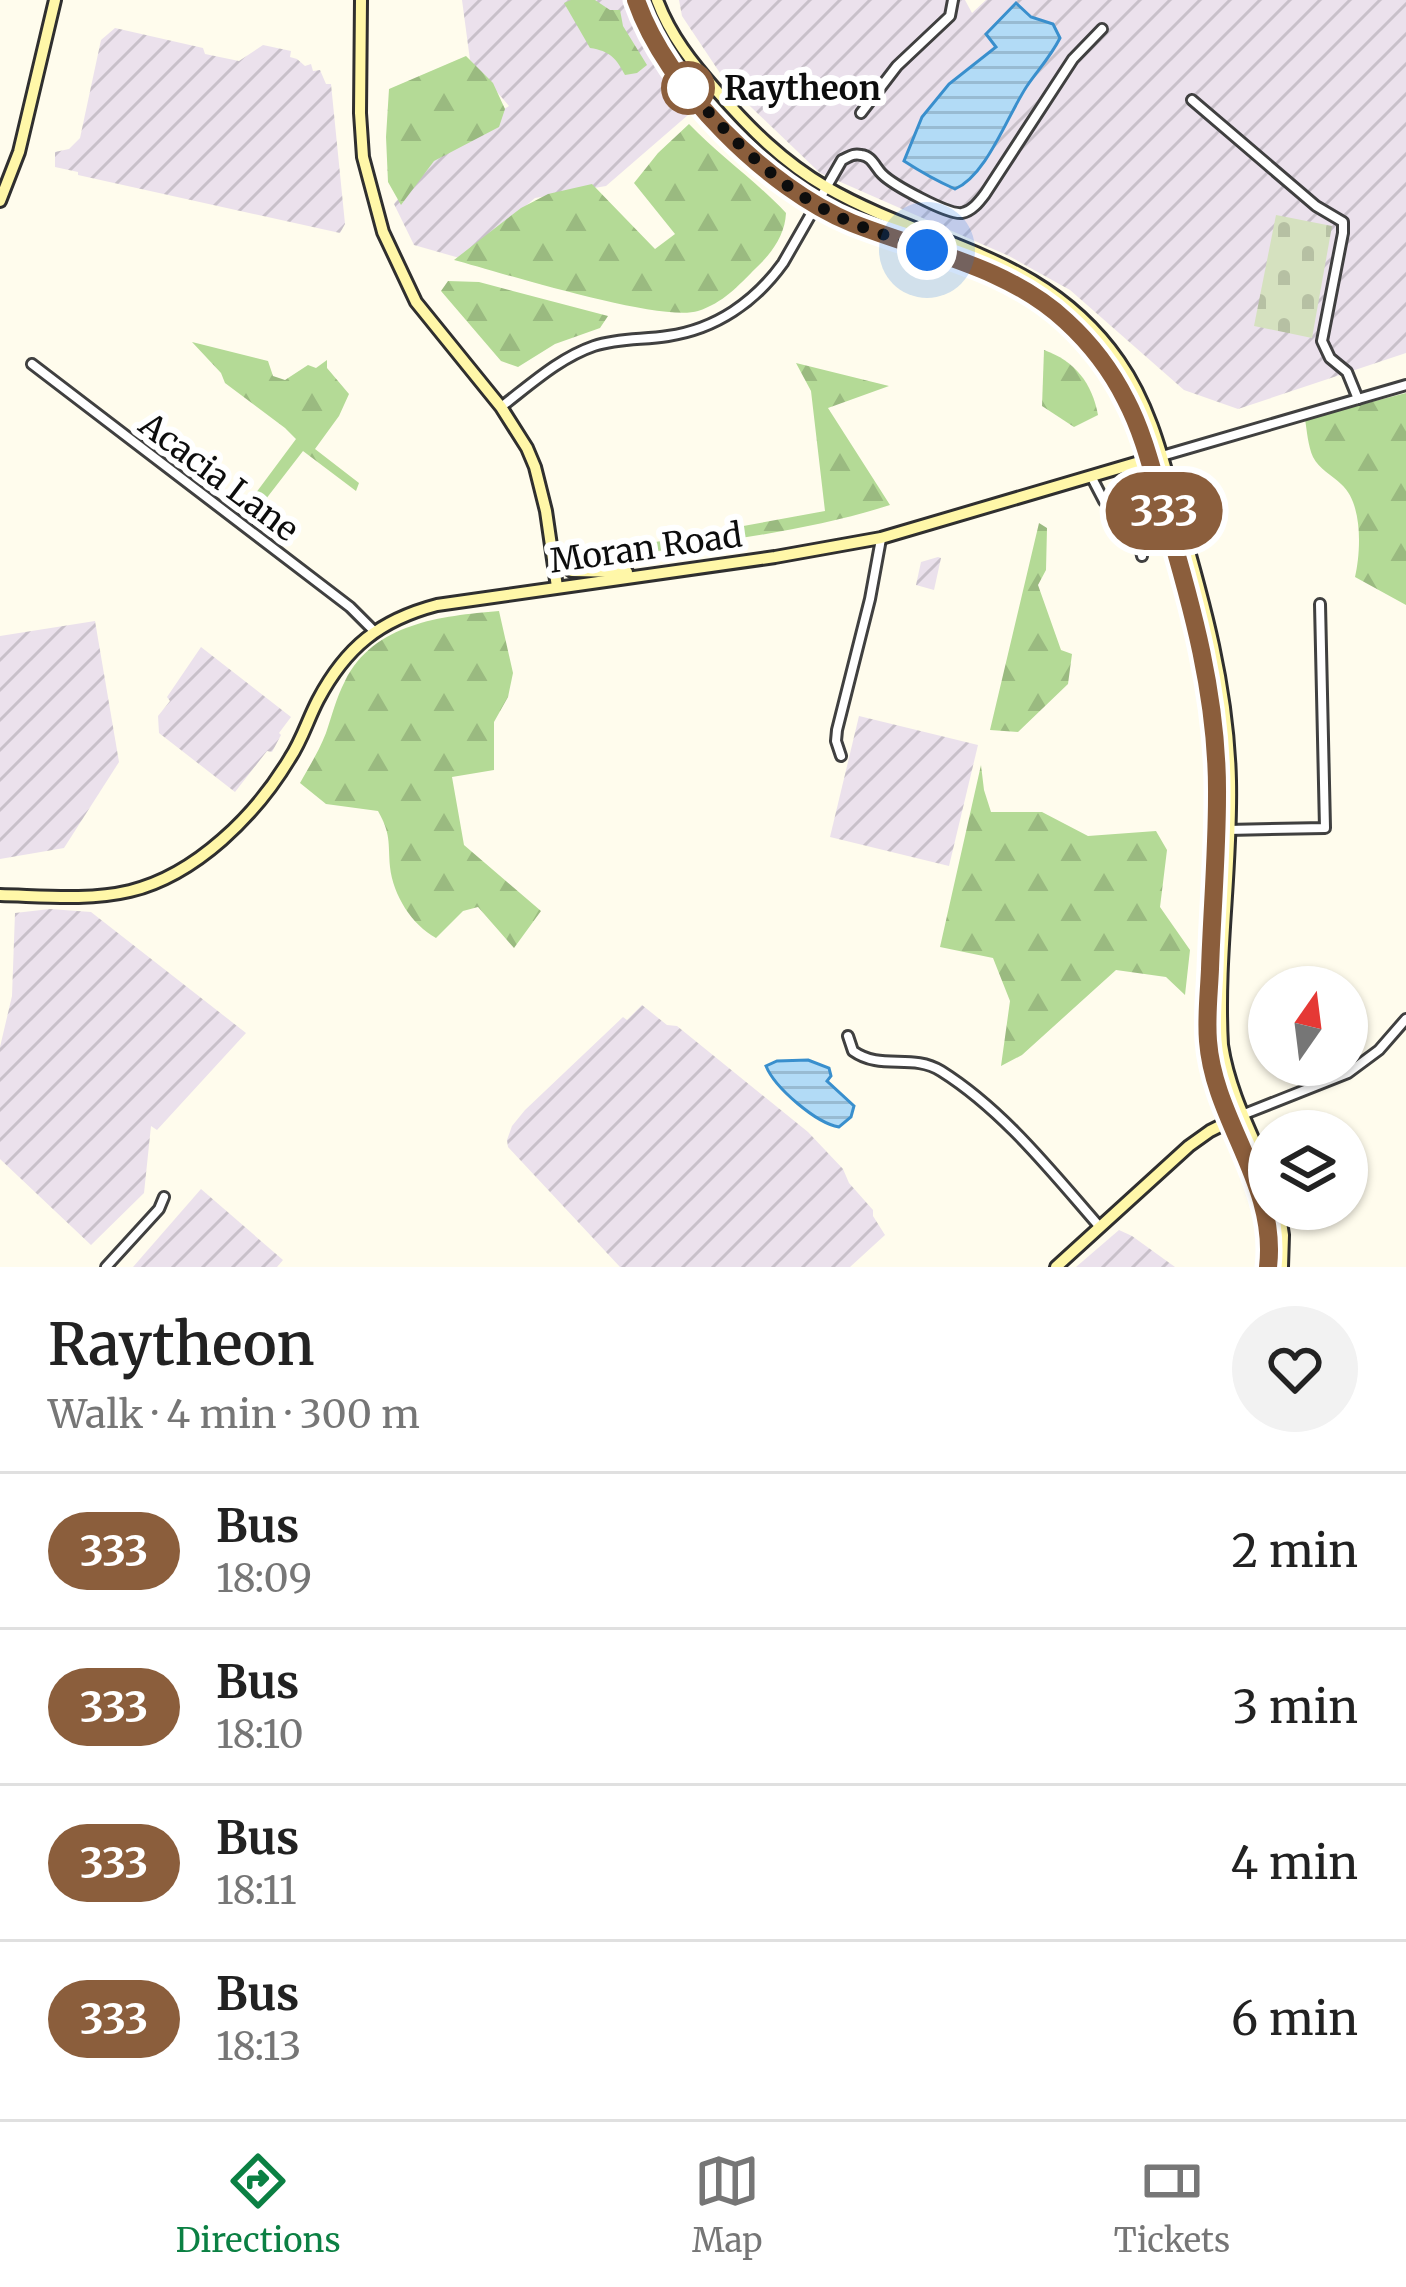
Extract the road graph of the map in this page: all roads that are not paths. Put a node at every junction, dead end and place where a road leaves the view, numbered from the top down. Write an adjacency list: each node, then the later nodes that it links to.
1 (55, 0): 10 (main road)
2 (361, 0): 15 (main road)
3 (636, 0): 11 (main road)
4 (657, 0): 9 (main road)
5 (953, 0): 8 (street)
6 (1102, 29): 9 (street)
7 (1192, 100): 14 (street)
8 (861, 113)
9 (826, 187): 11 (street); 16 (main road)
10 (0, 201)
11 (816, 205): 15 (street); 17 (main road)
12 (32, 364): 25 (street, Acacia Lane)
13 (1406, 385): 14 (street, Moran Road)
14 (1358, 399): 16 (street, Moran Road)
15 (501, 407): 20 (main road)
16 (1162, 456): 17 (main road, Moran Road); 27 (main road)
17 (1149, 460): 18 (main road, Moran Road); 27 (main road)
18 (1091, 476): 19 (main road, Moran Road); 21 (street)
19 (881, 538): 22 (main road, Moran Road); 26 (street)
20 (551, 542): 22 (main road); 23 (main road)
21 (1142, 556)
22 (672, 571): 23 (main road, Moran Road)
23 (557, 587): 25 (main road, Moran Road)
24 (1320, 604): 27 (street)
25 (374, 631): 28 (main road, Moran Road)
26 (841, 756)
27 (1223, 830): 31 (main road)
28 (0, 895)
29 (1406, 1019): 31 (street)
30 (848, 1036): 34 (street)
31 (1236, 1118): 32 (main road); 34 (main road); 38 (main road)
32 (1248, 1139)
33 (164, 1197): 36 (street)
34 (1099, 1226): 37 (main road)
35 (1282, 1230): 39 (main road)
36 (106, 1267)
37 (1056, 1267)
38 (1268, 1267)
39 (1282, 1267)

